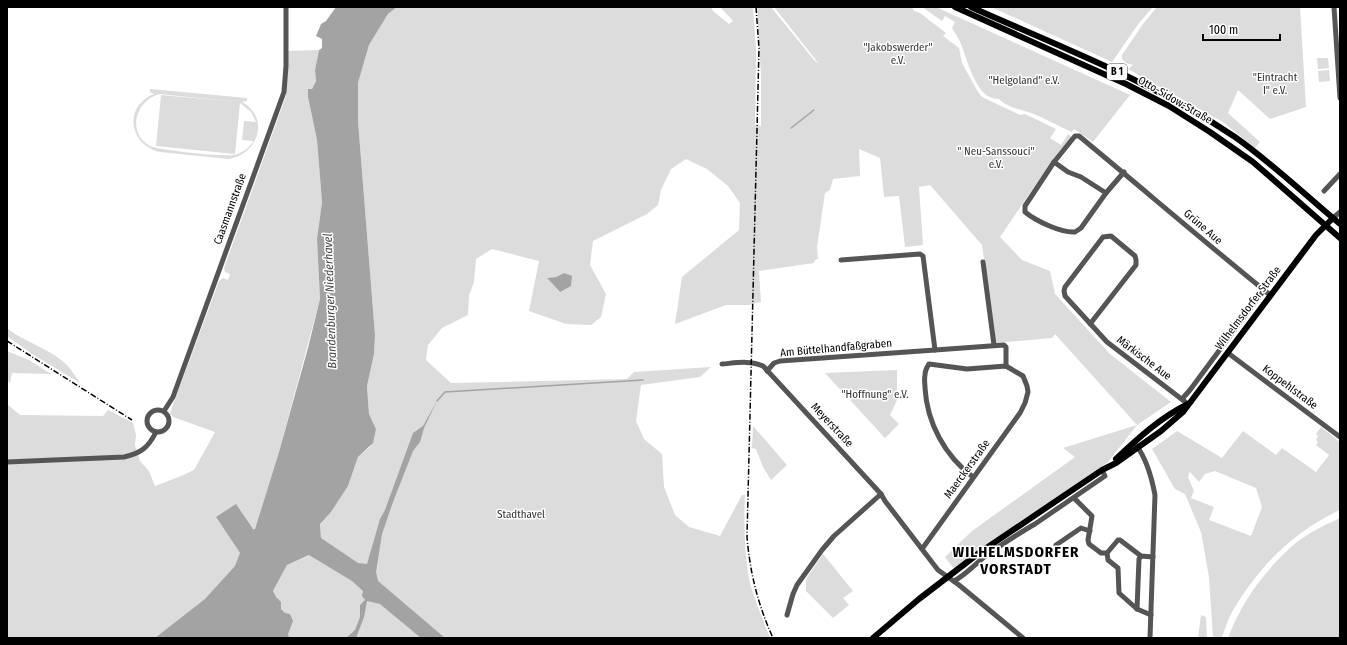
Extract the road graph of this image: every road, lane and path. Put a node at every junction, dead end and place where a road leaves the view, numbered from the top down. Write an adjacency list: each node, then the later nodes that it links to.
1 (286, 7): 29 (street, Caasmannstraße)
2 (954, 7): 14 (main road, Otto-Sidow-Straße / B 1)
3 (971, 7): 12 (main road, Otto-Sidow-Straße / B 1)
4 (1334, 7): 5 (street)
5 (1340, 98)
6 (1054, 162): 7 (street, Grüne Aue); 10 (street); 10 (street, Grüne Aue)
7 (1124, 172): 10 (street, Grüne Aue); 18 (street, Grüne Aue)
8 (1340, 174): 9 (street)
9 (1324, 191)
10 (1106, 193)
11 (1340, 212): 12 (street)
12 (1333, 218): 13 (main road, Otto-Sidow-Straße / B 1); 14 (main road, Wilhelmsdorfer Straße)
13 (1340, 224)
14 (1325, 225): 15 (main road, Otto-Sidow-Straße / B 1); 19 (main road, Wilhelmsdorfer Straße)
15 (1340, 238)
16 (841, 260): 22 (street)
17 (983, 262): 21 (street)
18 (1264, 290): 19 (street, Grüne Aue); 27 (street)
19 (1270, 295): 23 (main road, Wilhelmsdorfer Straße)
20 (1090, 324): 20 (street, Märkische Aue); 27 (street, Märkische Aue)
21 (994, 345): 22 (street, Am Büttelhandfaßgraben); 25 (street)
22 (934, 350): 26 (street, Am Büttelhandfaßgraben)
23 (1228, 353): 28 (main road, Wilhelmsdorfer Straße); 31 (street, Koppehlstraße)
24 (722, 364): 26 (street)
25 (1006, 366): 35 (street, Maerckerstraße); 35 (street)
26 (767, 371): 36 (street, Meyerstraße)
27 (1182, 399): 28 (street, Märkische Aue)
28 (1188, 404): 32 (main road, Wilhelmsdorfer Straße); 32 (main road, Wilhelmsdorfer Straße)
29 (164, 412): 30 (street); 30 (street)
30 (156, 432): 33 (street)
31 (1340, 437)
32 (1136, 445): 34 (main road); 46 (street)
33 (7, 462)
34 (1104, 469): 37 (main road); 38 (street)
35 (973, 477): 43 (street, Maerckerstraße)
36 (881, 494): 43 (street, Meyerstraße); 50 (street)
37 (1068, 494): 39 (street); 40 (main road)
38 (1074, 498): 39 (street); 41 (street)
39 (1068, 501): 40 (street)
40 (1024, 526): 47 (main road); 48 (street)
41 (1090, 531): 42 (street); 44 (street)
42 (1056, 545)
43 (922, 549): 47 (street, Meyerstraße)
44 (1107, 553): 45 (street); 49 (street)
45 (1141, 556): 46 (street); 49 (street)
46 (1153, 557): 51 (street)
47 (947, 578): 48 (street); 52 (main road)
48 (954, 581): 53 (street)
49 (1137, 609): 51 (street)
50 (787, 615)
51 (1151, 615): 54 (street)
52 (873, 638)
53 (1023, 638)
54 (1150, 638)

